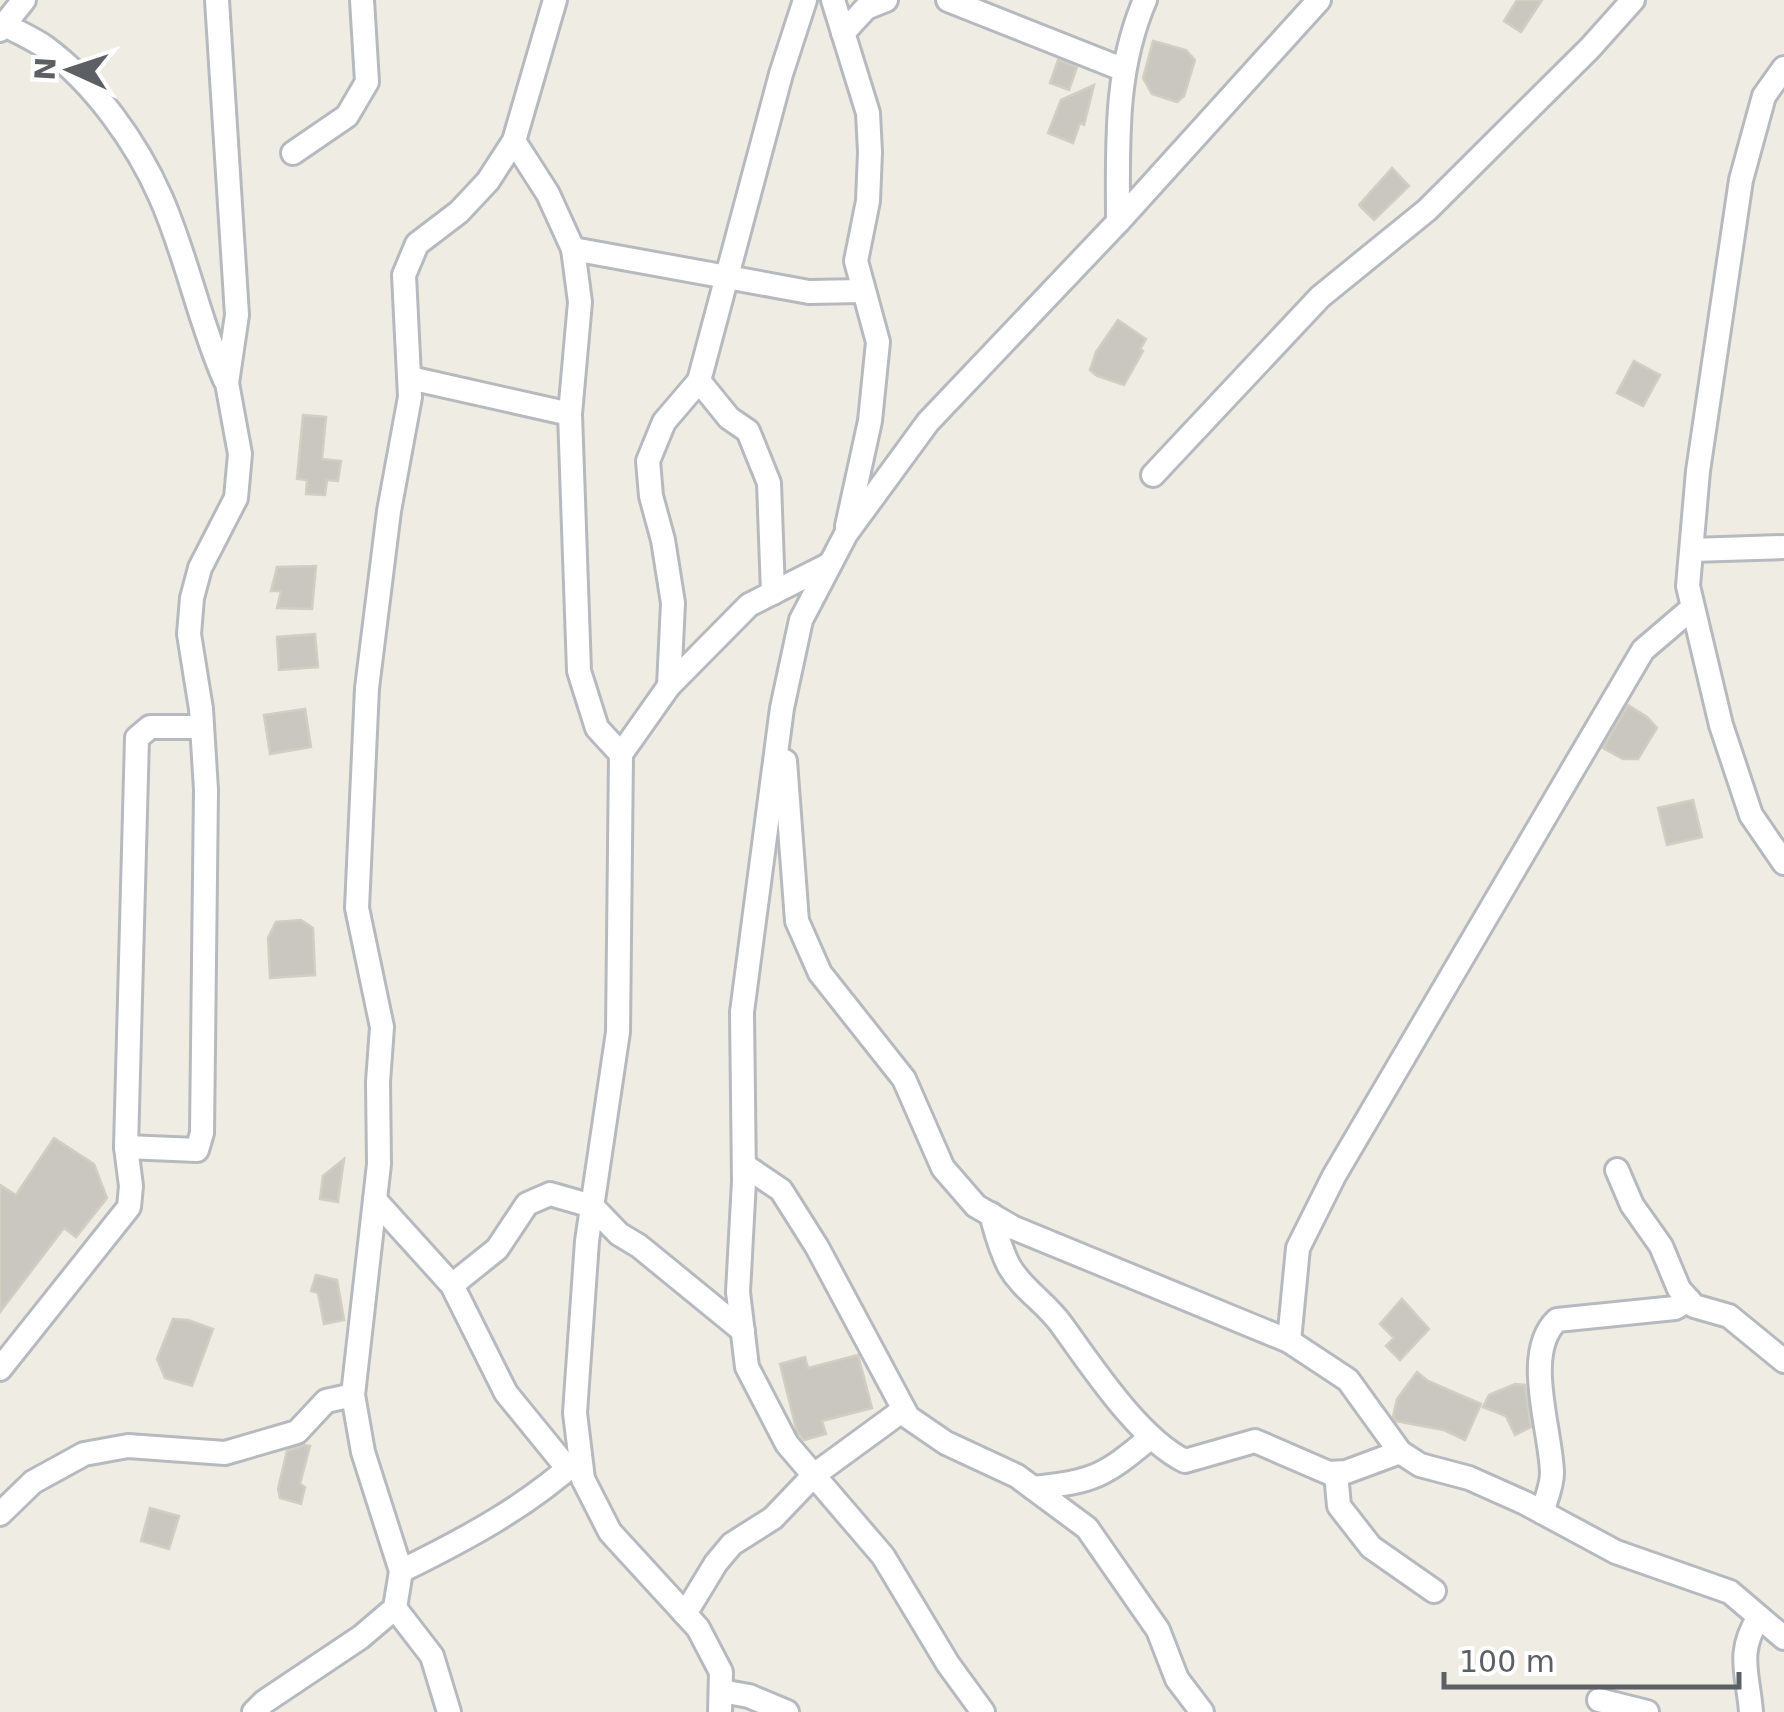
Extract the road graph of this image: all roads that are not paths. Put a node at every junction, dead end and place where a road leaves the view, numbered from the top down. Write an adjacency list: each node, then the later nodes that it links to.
1 (24, 0): 12 (street)
2 (217, 0): 24 (street)
3 (362, 0): 17 (street)
4 (556, 0): 16 (street)
5 (805, 0): 20 (street)
6 (833, 0): 13 (street)
7 (886, 0): 13 (street)
8 (950, 0): 14 (street)
9 (1145, 0): 14 (street)
10 (1319, 0): 18 (street)
11 (1633, 0): 26 (street)
12 (2, 27): 24 (street)
13 (843, 33): 21 (street)
14 (1122, 68): 18 (street)
15 (1784, 68): 29 (street)
16 (514, 141): 19 (street); 22 (street)
17 (293, 152)
18 (1118, 222): 27 (street)
19 (573, 249): 20 (street); 25 (street)
20 (729, 275): 21 (street); 23 (street)
21 (863, 291): 27 (street)
22 (410, 378): 25 (street); 41 (street)
23 (700, 380): 31 (street); 33 (street)
24 (227, 383): 35 (street)
25 (570, 414): 36 (street)
26 (1153, 476)
27 (846, 534): 30 (street)
28 (1784, 548): 29 (street)
29 (1692, 550): 32 (street)
30 (830, 564): 31 (street); 34 (street)
31 (773, 593): 33 (street)
32 (1691, 609): 37 (street); 47 (street)
33 (669, 686): 36 (street)
34 (782, 708): 39 (street); 43 (street)
35 (202, 726): 38 (street); 38 (street)
36 (621, 754): 42 (street)
37 (1784, 864)
38 (126, 1147): 49 (street)
39 (744, 1165): 46 (street); 51 (street)
40 (1617, 1170): 45 (street)
41 (375, 1200): 44 (street); 50 (street)
42 (592, 1206): 44 (street); 46 (street); 54 (street)
43 (991, 1214): 47 (street); 52 (street)
44 (452, 1285): 54 (street)
45 (1688, 1300): 48 (street); 58 (street)
46 (743, 1331): 56 (street)
47 (1290, 1341): 53 (street)
48 (1784, 1362)
49 (0, 1369)
50 (353, 1395): 59 (street); 60 (street)
51 (903, 1410): 56 (street); 57 (street)
52 (1151, 1437): 55 (street); 57 (street)
53 (1400, 1452): 55 (street); 58 (street)
54 (574, 1463): 60 (street); 63 (street)
55 (1336, 1473): 61 (street)
56 (814, 1475): 63 (street); 71 (street)
57 (1033, 1488): 72 (street)
58 (1542, 1512): 64 (street)
59 (0, 1514)
60 (402, 1571): 62 (street)
61 (1434, 1591)
62 (395, 1608): 68 (street); 69 (street)
63 (685, 1614): 67 (street)
64 (1759, 1617): 65 (street); 74 (street)
65 (1784, 1638)
66 (1599, 1700): 73 (street)
67 (720, 1701): 70 (street)
68 (254, 1712)
69 (449, 1712)
70 (786, 1712)
71 (983, 1712)
72 (1202, 1712)
73 (1647, 1712)
74 (1752, 1712)

